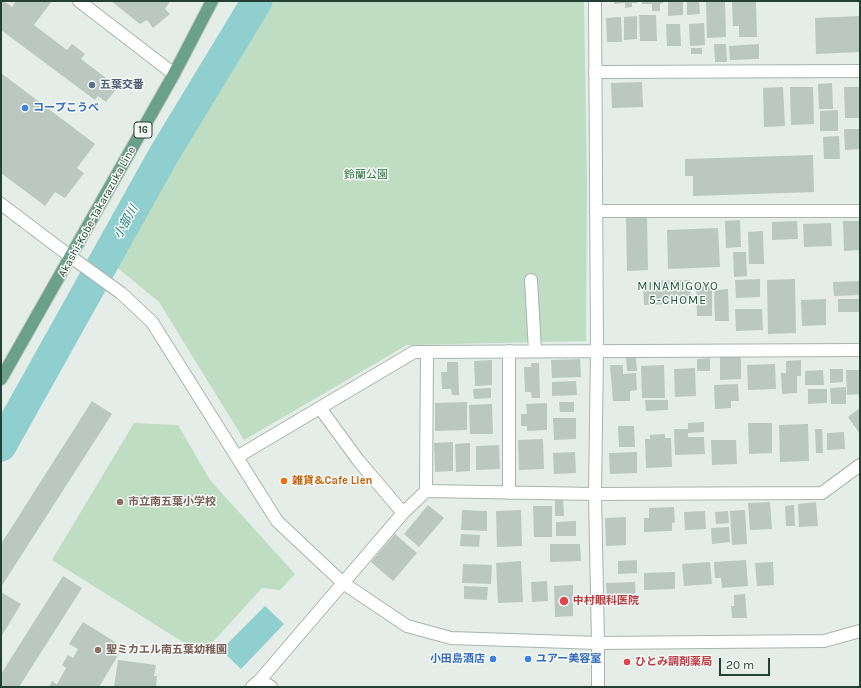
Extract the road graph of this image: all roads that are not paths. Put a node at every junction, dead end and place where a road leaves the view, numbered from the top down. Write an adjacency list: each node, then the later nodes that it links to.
1 (79, 1): 6 (street)
2 (212, 1): 6 (main road, Akashi-Kobe-Takarazuka Line / 16)
3 (595, 1): 5 (street)
4 (860, 71): 5 (street)
5 (595, 72): 8 (street)
6 (174, 74): 10 (main road, Akashi-Kobe-Takarazuka Line / 16)
7 (1, 204): 10 (street)
8 (596, 211): 9 (street); 14 (street)
9 (860, 211)
10 (71, 257): 17 (main road, Akashi-Kobe-Takarazuka Line / 16); 19 (street)
11 (531, 280): 13 (street)
12 (860, 350): 14 (street)
13 (535, 351): 14 (street); 16 (street)
14 (597, 351): 23 (street)
15 (427, 352): 16 (street); 18 (street); 21 (street)
16 (509, 352): 22 (street)
17 (1, 379)
18 (320, 408): 19 (street); 24 (street)
19 (237, 457): 25 (street)
20 (860, 465): 23 (street)
21 (426, 491): 22 (street); 24 (street)
22 (509, 493): 23 (street)
23 (595, 494): 27 (street)
24 (404, 513): 25 (street)
25 (344, 583): 27 (street); 28 (street)
26 (860, 631): 27 (street)
27 (598, 643): 30 (street)
28 (256, 683): 29 (street)
29 (271, 687)
30 (598, 687)

